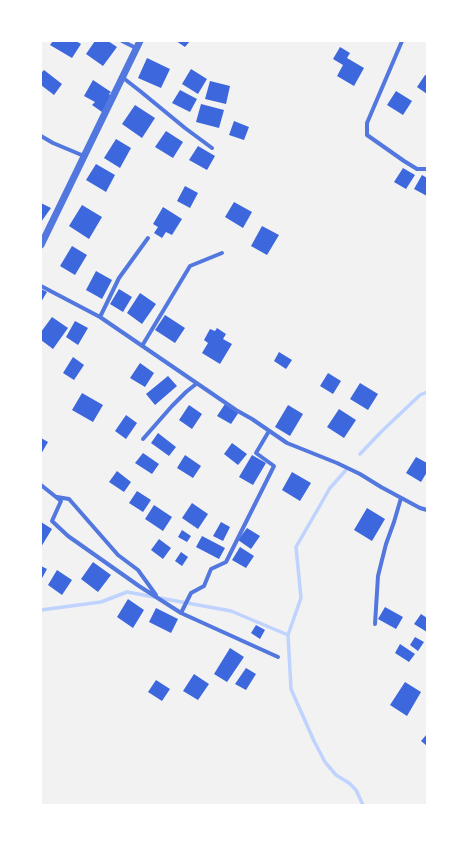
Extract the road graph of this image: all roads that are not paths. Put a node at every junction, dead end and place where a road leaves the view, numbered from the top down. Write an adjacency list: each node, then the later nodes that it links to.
1 (122, 41): 4 (street)
2 (140, 41): 4 (street)
3 (402, 41): 9 (street)
4 (136, 48): 5 (street)
5 (122, 77): 7 (street); 8 (street)
6 (41, 136): 8 (street)
7 (212, 148)
8 (84, 156): 11 (street)
9 (427, 169)
10 (148, 238): 14 (street)
11 (41, 245)
12 (222, 253): 15 (street)
13 (41, 286): 14 (street)
14 (100, 317): 15 (street)
15 (142, 346): 16 (street)
16 (196, 384): 17 (street); 18 (street)
17 (269, 431): 21 (street); 24 (street)
18 (143, 439)
19 (41, 484): 20 (street)
20 (56, 497): 23 (street); 23 (street)
21 (401, 498): 22 (street); 25 (street)
22 (427, 510)
23 (158, 598): 24 (street)
24 (181, 613): 26 (street)
25 (375, 624)
26 (278, 657)

